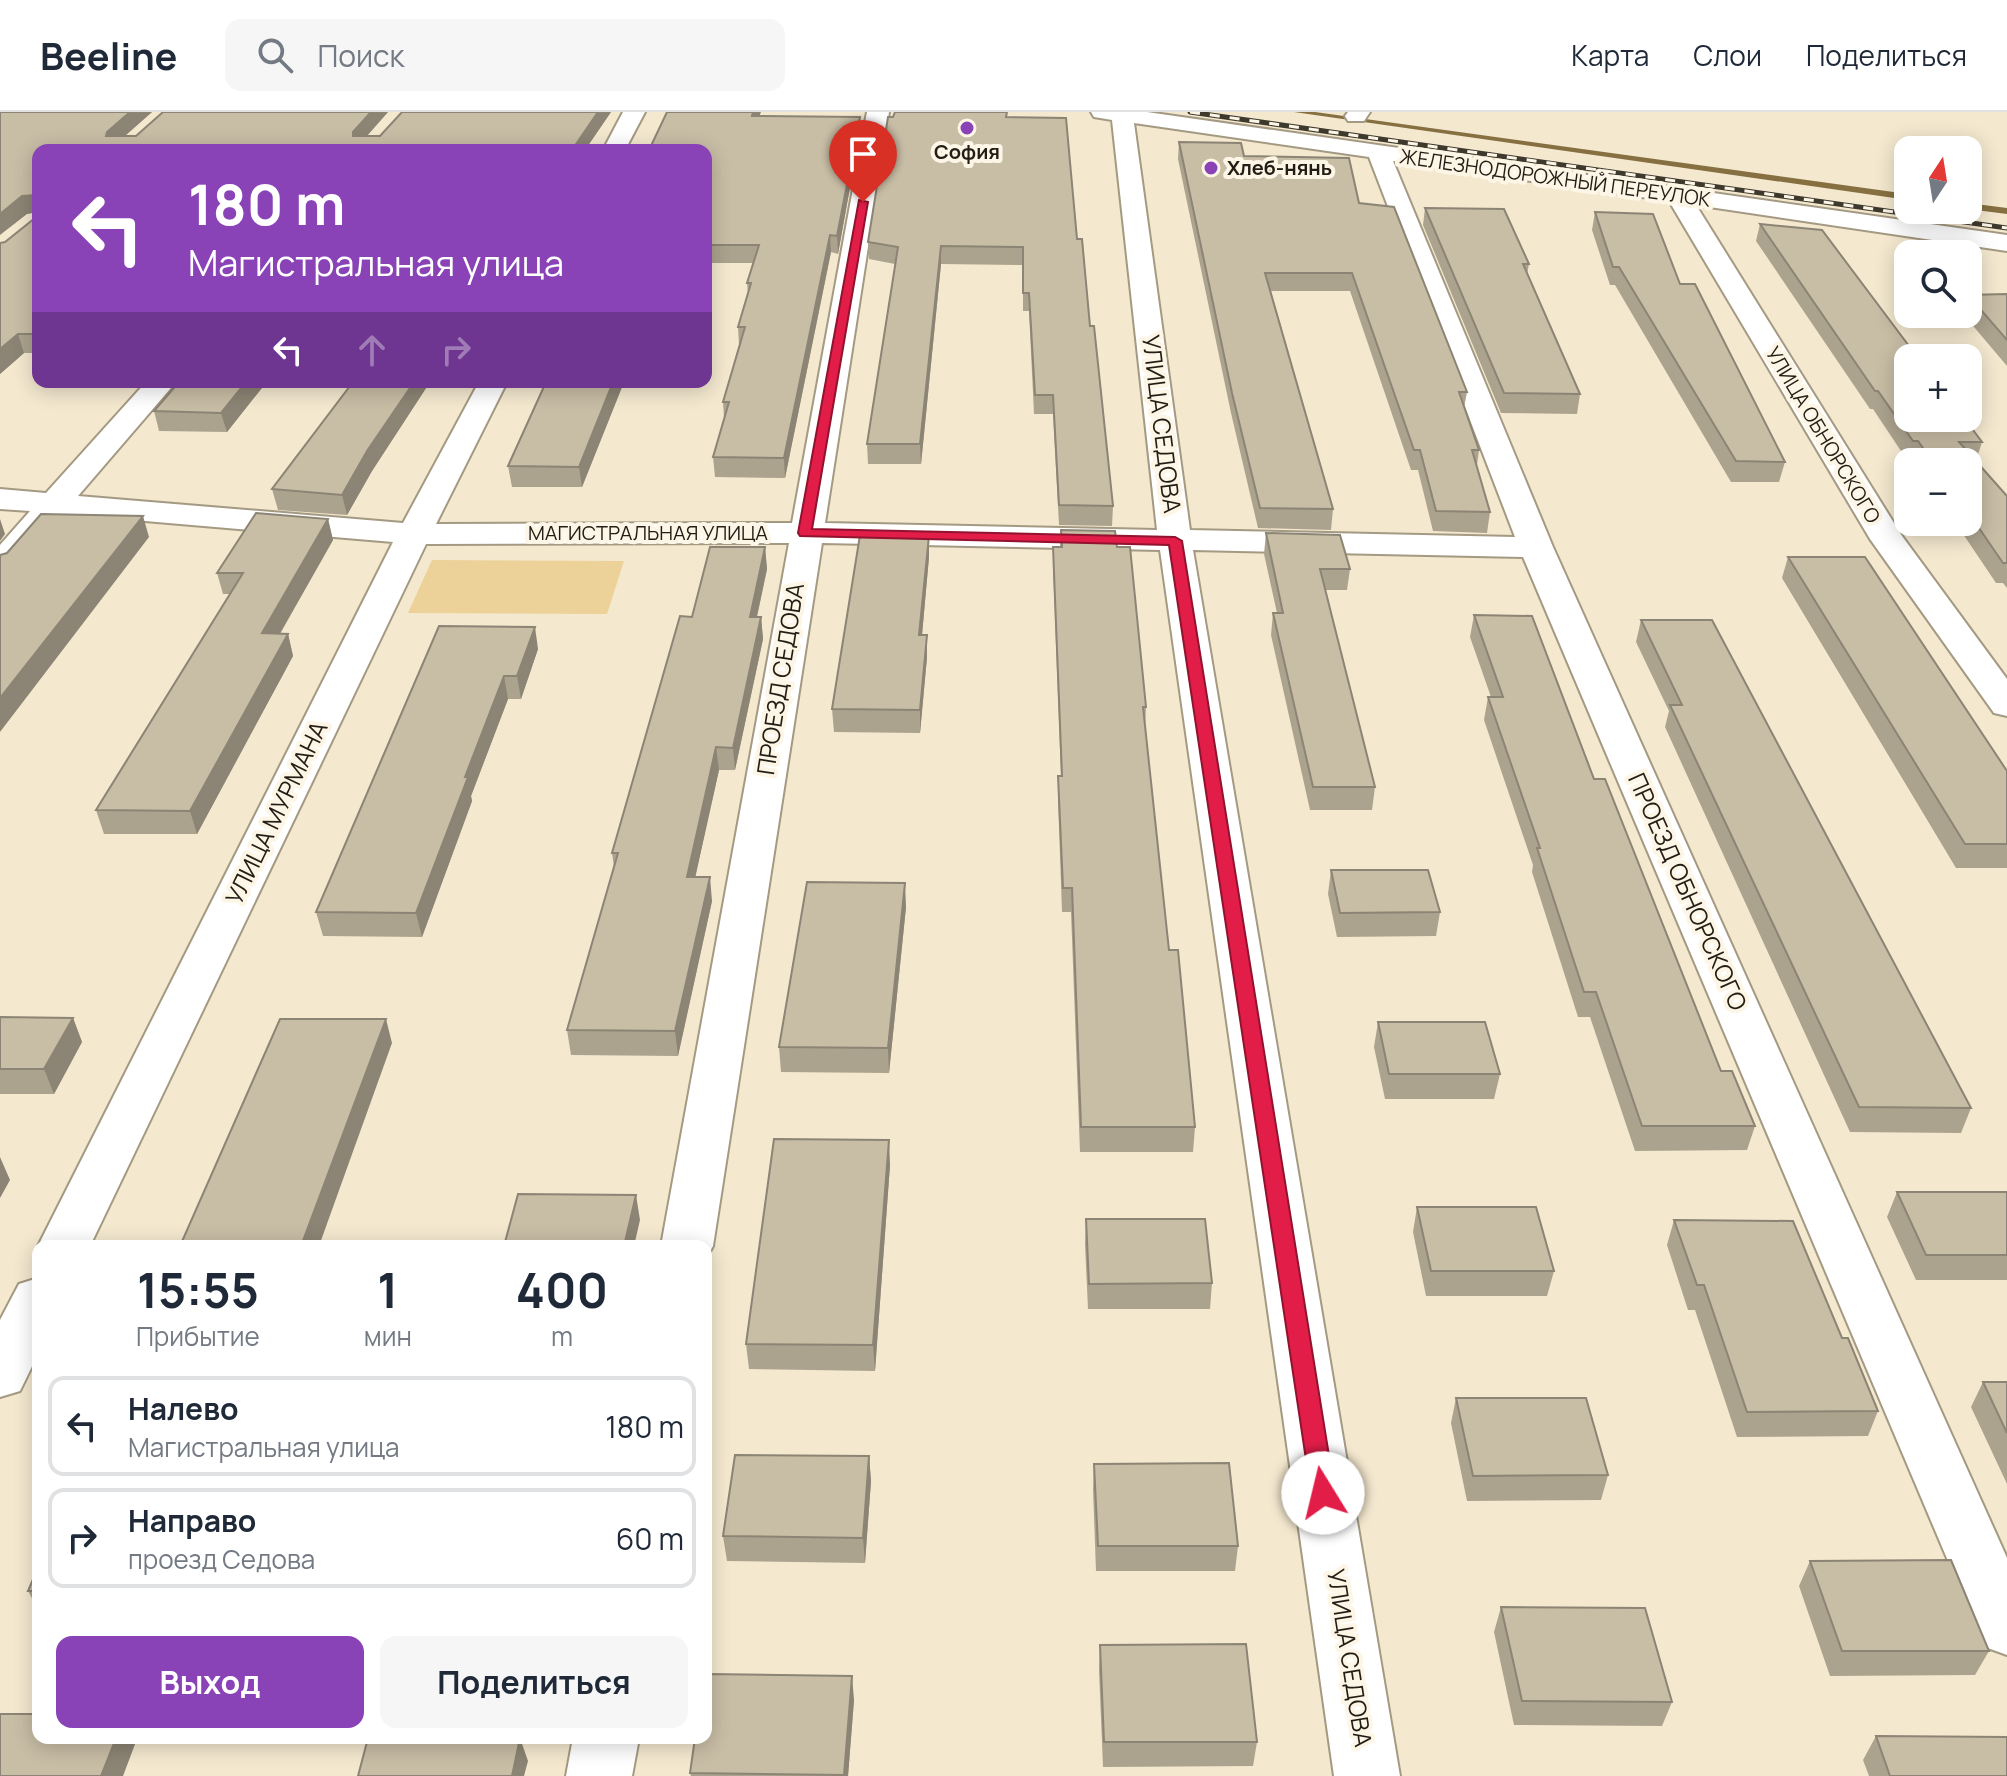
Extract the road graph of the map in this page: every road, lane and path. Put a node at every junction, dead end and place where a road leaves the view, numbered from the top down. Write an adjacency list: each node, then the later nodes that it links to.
1 (634, 112): 5 (street)
2 (878, 112): 18 (street, ПРОЕЗД СЕДОВА)
3 (1247, 112): 8 (street)
4 (1112, 114): 6 (street, ЖЕЛЕЗНОДОРОЖНЫЙ ПЕРЕУЛОК); 20 (street, УЛИЦА СЕДОВА)
5 (617, 144)
6 (1378, 152): 7 (street, ЖЕЛЕЗНОДОРОЖНЫЙ ПЕРЕУЛОК); 21 (street, ПРОЕЗД ОБНОРСКОГО)
7 (1678, 196): 11 (street, ЖЕЛЕЗНОДОРОЖНЫЙ ПЕРЕУЛОК); 23 (street, УЛИЦА ОБНОРСКОГО)
8 (1849, 197)
9 (1982, 215): 10 (street)
10 (1994, 217)
11 (1974, 239): 12 (street, ЖЕЛЕЗНОДОРОЖНЫЙ ПЕРЕУЛОК); 13 (street)
12 (2007, 243)
13 (2007, 271)
14 (157, 388): 17 (street)
15 (490, 388): 19 (street, УЛИЦА МУРМАНА)
16 (0, 499): 17 (street, МАГИСТРАЛЬНАЯ УЛИЦА)
17 (55, 502): 19 (street, МАГИСТРАЛЬНАЯ УЛИЦА); 22 (street)
18 (805, 533): 19 (street, МАГИСТРАЛЬНАЯ УЛИЦА); 20 (street, МАГИСТРАЛЬНАЯ УЛИЦА); 25 (street, ПРОЕЗД СЕДОВА)
19 (414, 534): 24 (street, УЛИЦА МУРМАНА)
20 (1175, 541): 21 (street, МАГИСТРАЛЬНАЯ УЛИЦА); 31 (street, УЛИЦА СЕДОВА)
21 (1536, 547): 28 (street, ПРОЕЗД ОБНОРСКОГО)
22 (0, 565)
23 (2007, 705)
24 (67, 1240)
25 (688, 1240)
26 (32, 1310): 27 (street)
27 (0, 1375)
28 (2007, 1627)
29 (605, 1744): 30 (street)
30 (599, 1776)
31 (1367, 1776)

